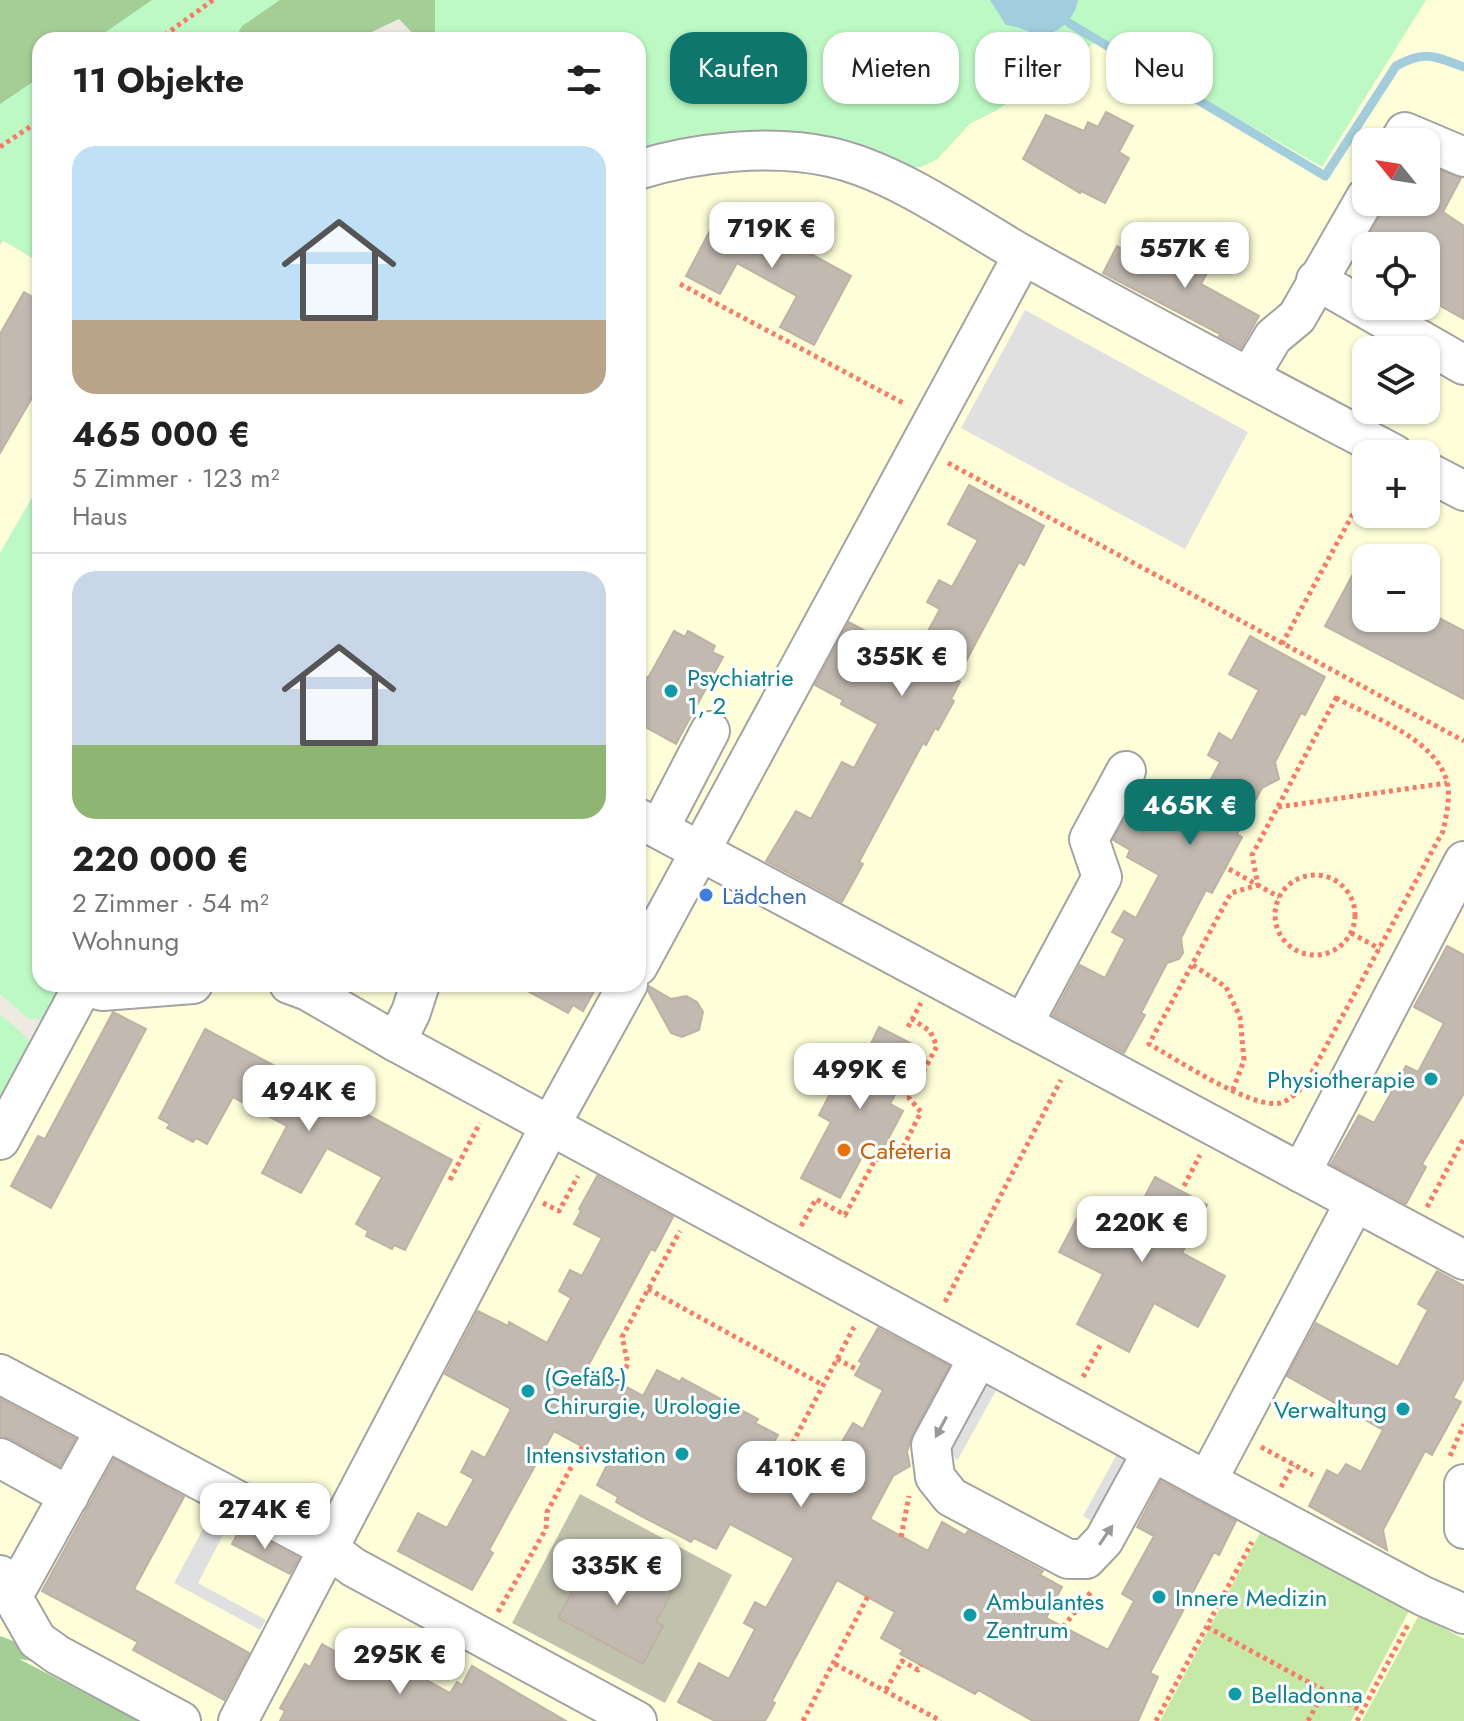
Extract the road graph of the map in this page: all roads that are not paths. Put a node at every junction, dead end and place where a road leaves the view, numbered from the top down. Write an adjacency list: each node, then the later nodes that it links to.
1 (1440, 147): 2 (lane)
2 (1464, 157)
3 (646, 167): 5 (lane)
4 (1355, 216): 6 (lane)
5 (1023, 255): 8 (lane); 13 (lane)
6 (1316, 280): 7 (lane); 8 (lane)
7 (1464, 365)
8 (1249, 377): 9 (lane)
9 (1368, 440)
10 (1440, 478): 11 (lane)
11 (1464, 491)
12 (1126, 771): 23 (lane)
13 (742, 774): 14 (lane); 15 (lane)
14 (648, 824): 15 (lane)
15 (701, 851): 17 (lane); 23 (lane)
16 (1464, 861): 27 (lane)
17 (646, 951)
18 (80, 992): 26 (lane)
19 (316, 992): 22 (lane)
20 (417, 992): 24 (lane)
21 (624, 992): 25 (lane)
22 (339, 995): 24 (lane)
23 (1023, 1024): 27 (lane)
24 (396, 1042): 25 (lane)
25 (551, 1124): 30 (lane); 39 (lane)
26 (0, 1140)
27 (1301, 1173): 28 (lane)
28 (1355, 1202): 29 (lane); 35 (lane)
29 (1464, 1260)
30 (978, 1358): 33 (lane); 33 (lane, one-way to 33)
31 (0, 1374): 32 (lane)
32 (105, 1430): 37 (lane); 39 (lane)
33 (1152, 1452): 35 (lane)
34 (0, 1458): 37 (lane)
35 (1207, 1481): 41 (lane)
36 (1464, 1484): 38 (lane)
37 (69, 1496): 40 (lane)
38 (1464, 1529)
39 (329, 1549): 43 (lane); 44 (lane)
40 (4, 1583): 42 (lane)
41 (1464, 1614)
42 (181, 1721)
43 (238, 1721)
44 (637, 1721)

